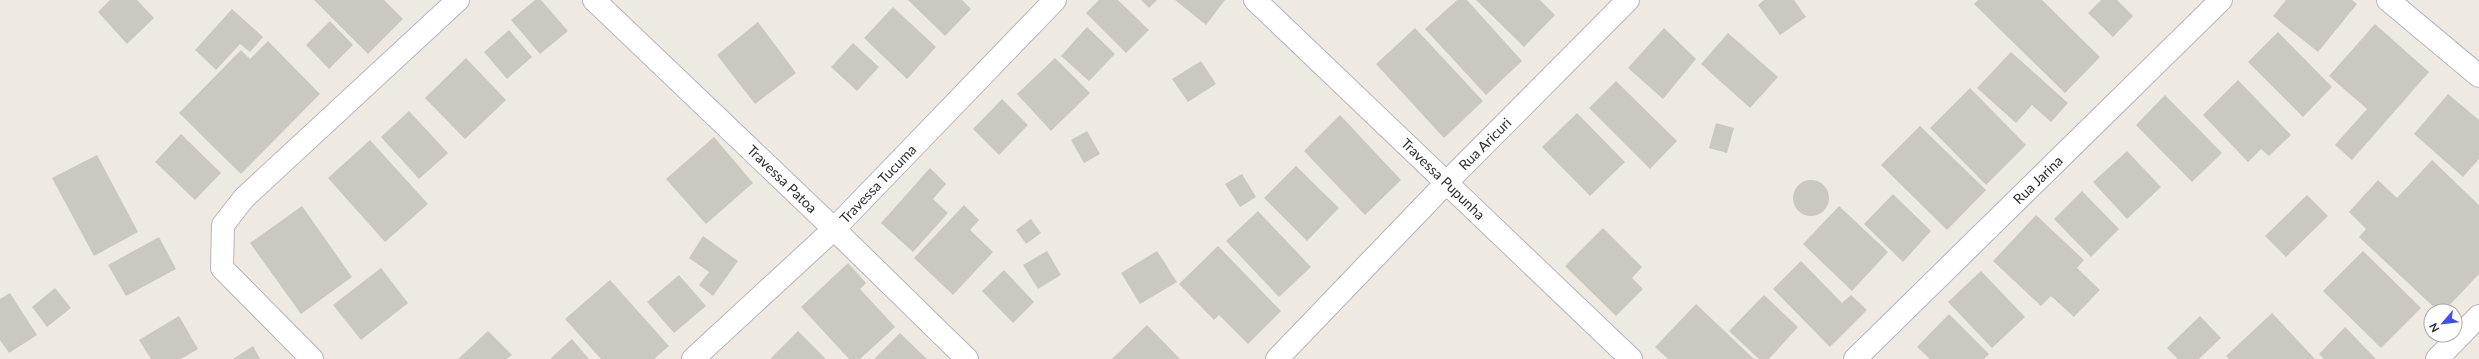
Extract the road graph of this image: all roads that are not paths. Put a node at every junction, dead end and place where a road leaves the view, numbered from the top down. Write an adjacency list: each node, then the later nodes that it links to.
1 (458, 0): 12 (street)
2 (594, 0): 10 (street, Travessa Patoa)
3 (1055, 0): 10 (street, Travessa Tucuma)
4 (1254, 0): 9 (street, Travessa Pupunha)
5 (1628, 0): 9 (street, Rua Aricuri)
6 (2221, 0): 17 (street, Rua Jarina)
7 (2388, 0): 8 (street)
8 (2479, 76)
9 (1447, 182): 15 (street, Rua Aricuri); 16 (street, Travessa Pupunha)
10 (834, 229): 13 (street, Travessa Tucuma); 14 (street, Travessa Patoa)
11 (2479, 316): 18 (street)
12 (312, 359)
13 (693, 359)
14 (967, 359)
15 (1277, 359)
16 (1631, 359)
17 (1855, 359)
18 (2437, 359)

